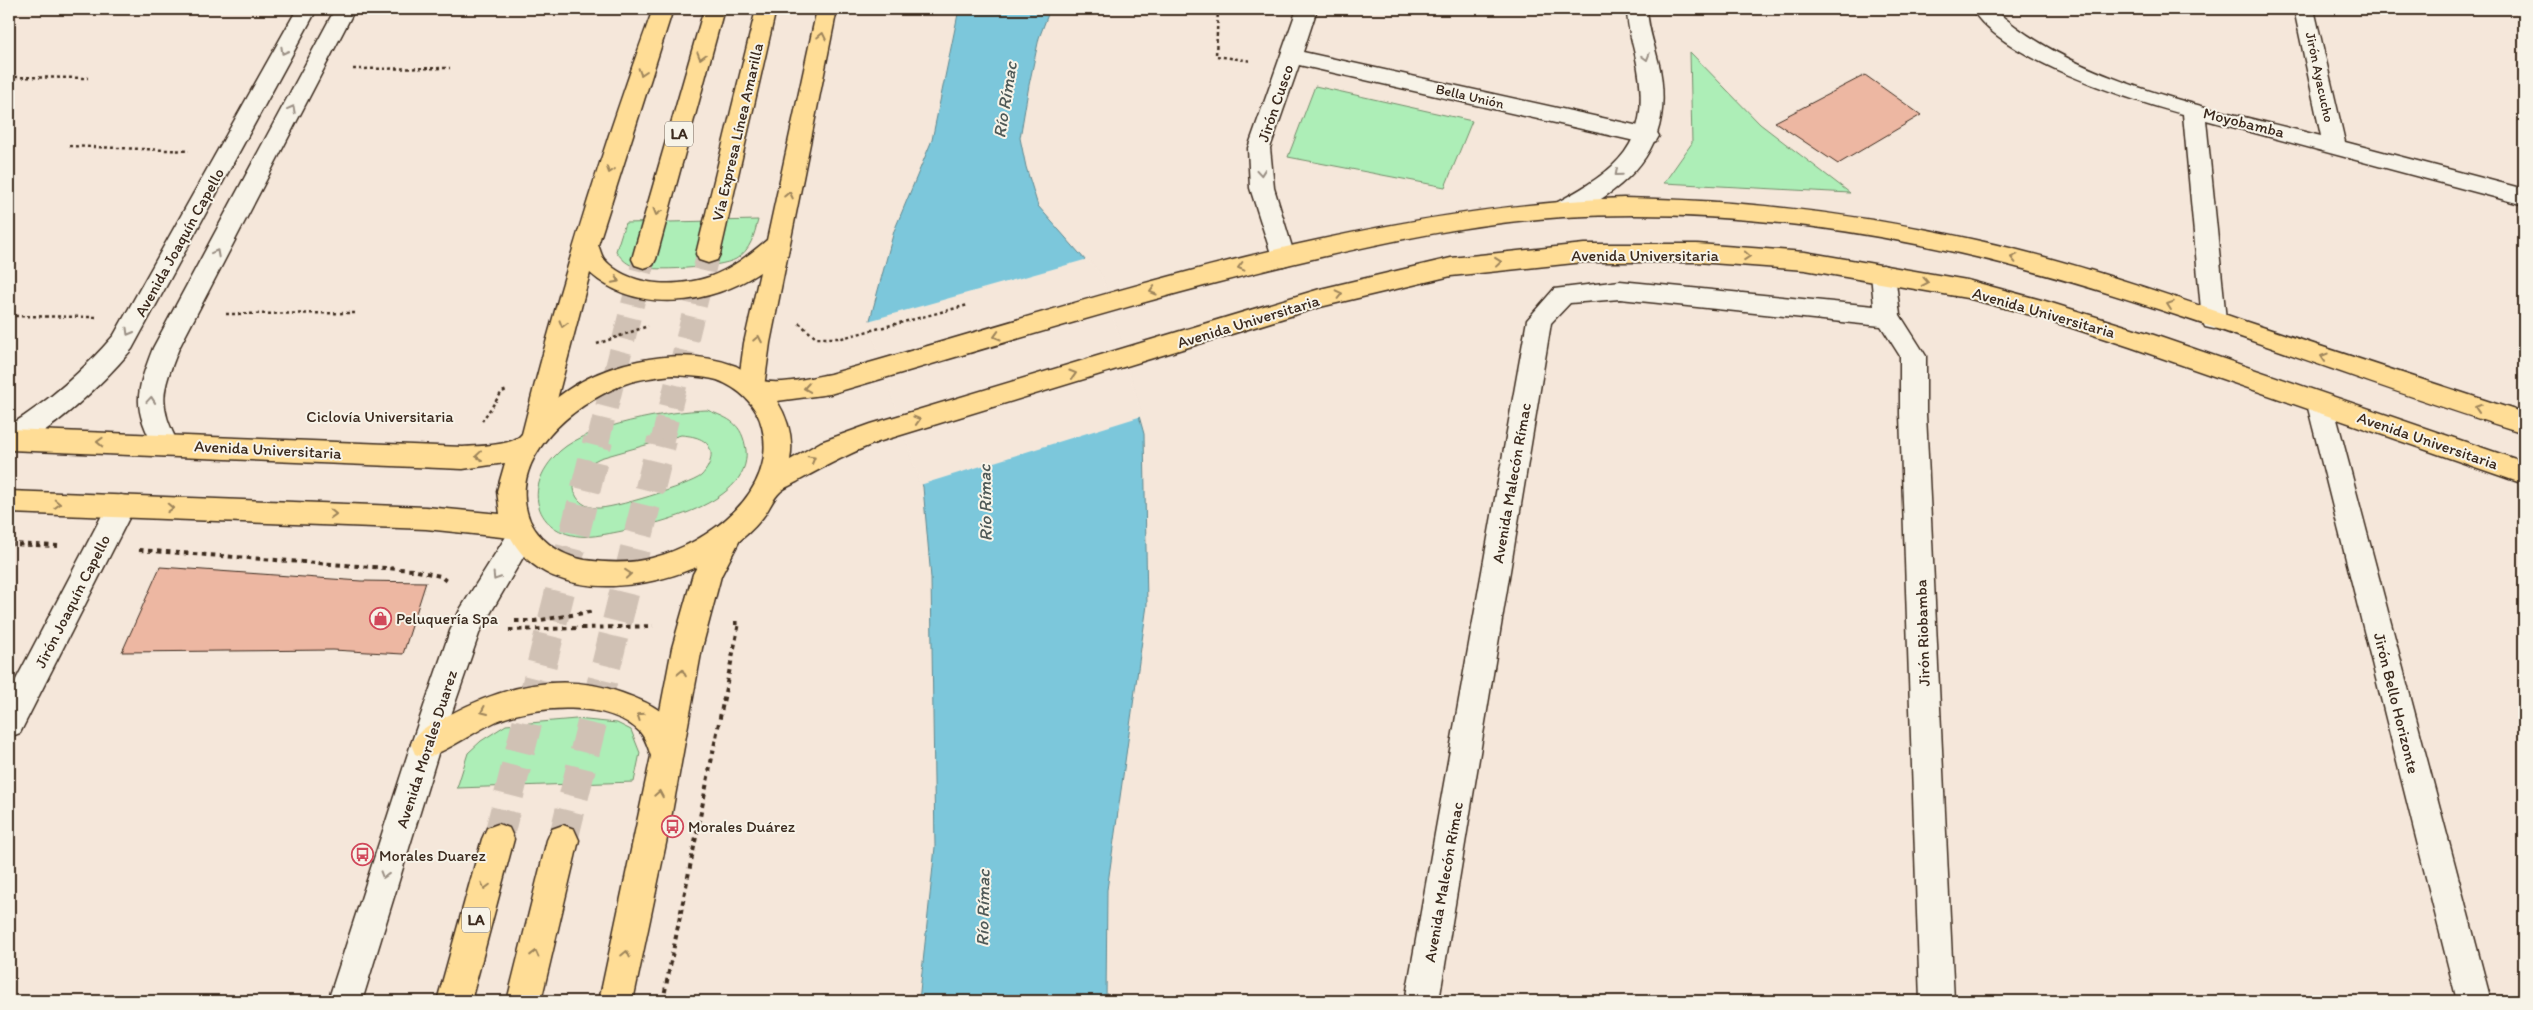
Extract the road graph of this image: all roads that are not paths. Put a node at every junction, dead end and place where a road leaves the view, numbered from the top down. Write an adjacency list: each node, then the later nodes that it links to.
1 (307, 9): 28 (street, Avenida Joaquín Capello, one-way to 28)
2 (345, 9): 30 (street, one-way to 2)
3 (663, 9): 18 (main road, one-way to 18)
4 (714, 9): 21 (main road, LA, one-way to 21)
5 (766, 9): 19 (main road, Vía Expresa Línea Amarilla)
6 (827, 9): 17 (main road, one-way to 6)
7 (1307, 9): 11 (street, Jirón Cusco)
8 (1637, 9): 13 (street, one-way to 13)
9 (1982, 9): 12 (street, Moyobamba)
10 (2304, 9): 14 (street, Jirón Ayacucho)
11 (1289, 62): 13 (street, Bella Unión); 20 (street, Jirón Cusco, one-way to 20)
12 (2194, 110): 14 (street, Moyobamba); 24 (street)
13 (1648, 136): 16 (street, one-way to 16)
14 (2335, 146): 15 (street, Moyobamba)
15 (2524, 197)
16 (1564, 209): 20 (main road); 24 (main road, one-way to 16)
17 (779, 243): 18 (main road, one-way to 17); 25 (main road, one-way to 17)
18 (586, 244): 29 (main road, one-way to 29)
19 (708, 254)
20 (1283, 257): 25 (main road, one-way to 25)
21 (644, 259)
22 (1883, 274): 23 (street); 26 (main road, Avenida Universitaria, one-way to 26); 32 (main road, Avenida Universitaria, one-way to 22)
23 (1888, 318): 46 (street, Avenida Malecón Rímac); 47 (street, Jirón Riobamba)
24 (2214, 320): 27 (main road, one-way to 24)
25 (753, 389): 29 (main road); 32 (main road)
26 (2320, 404): 31 (main road, Avenida Universitaria); 48 (street, Jirón Bello Horizonte)
27 (2524, 423)
28 (9, 439): 30 (main road, Avenida Universitaria, one-way to 28)
29 (531, 440): 30 (main road, Avenida Universitaria, one-way to 30); 35 (main road)
30 (166, 444)
31 (2524, 473)
32 (770, 484): 36 (main road)
33 (9, 502): 34 (main road, one-way to 34)
34 (121, 506): 35 (main road, one-way to 35); 37 (street, Jirón Joaquín Capello)
35 (520, 531): 36 (main road, one-way to 36); 38 (street, Avenida Morales Duarez, one-way to 38)
36 (729, 534): 39 (main road, one-way to 36)
37 (9, 723)
38 (426, 744): 39 (main road, one-way to 38); 42 (street, Avenida Morales Duarez, one-way to 42)
39 (666, 756): 45 (main road, one-way to 39)
40 (498, 839): 43 (main road, LA, one-way to 43)
41 (563, 840): 44 (main road, one-way to 41)
42 (345, 1001)
43 (454, 1001)
44 (524, 1001)
45 (616, 1001)
46 (1422, 1001)
47 (1937, 1001)
48 (2474, 1001)

